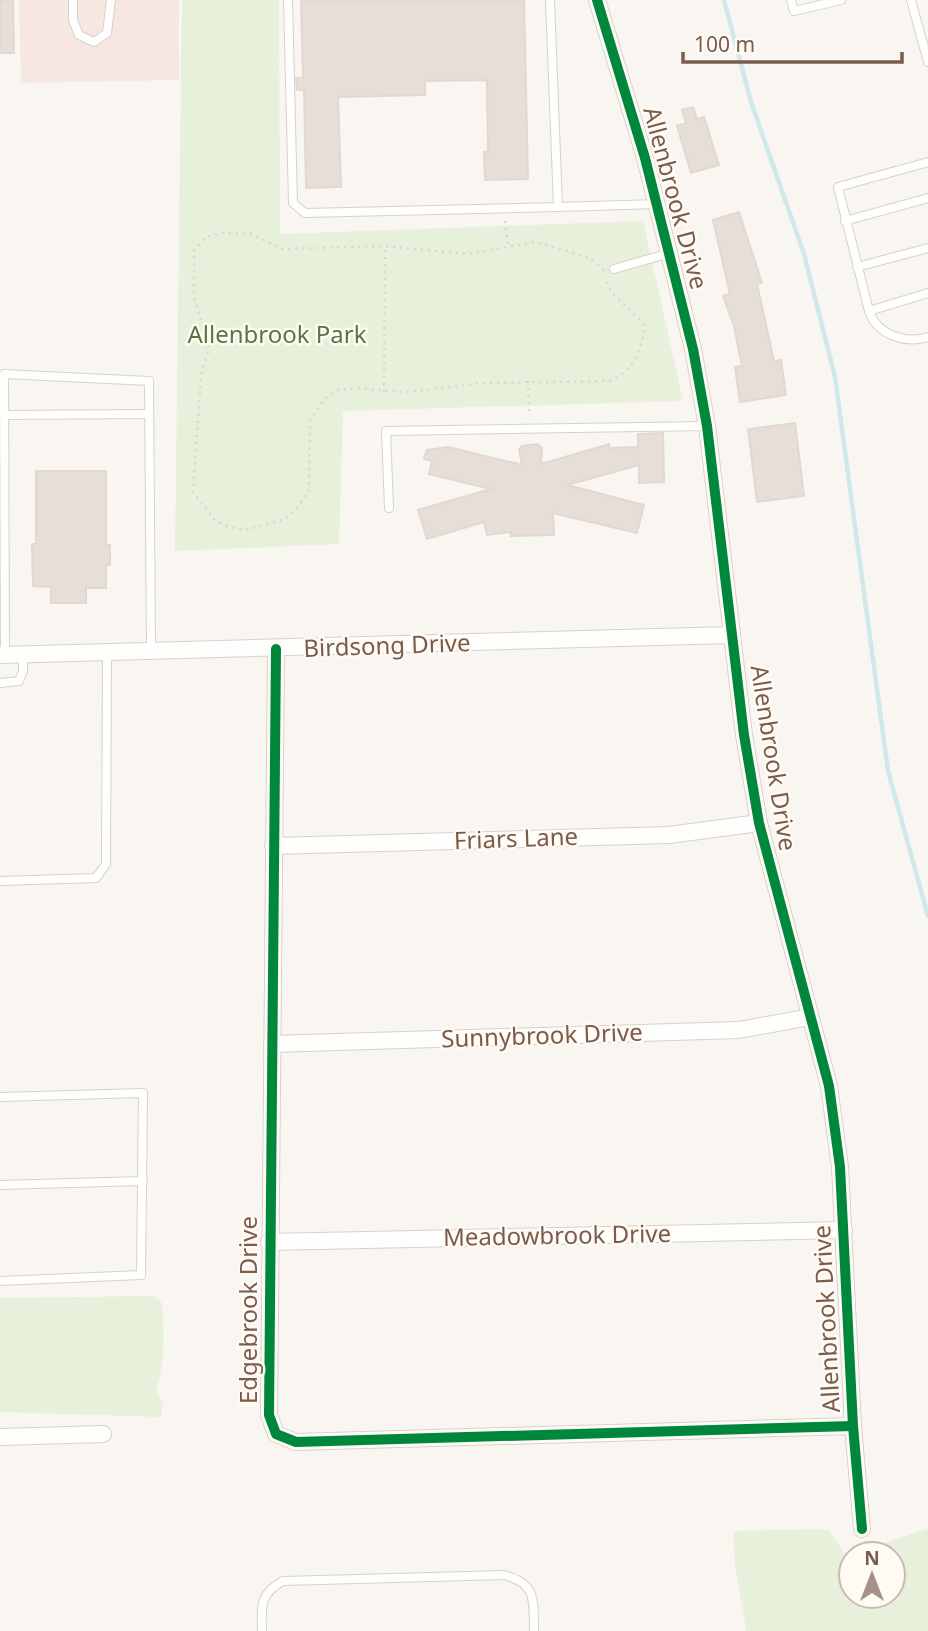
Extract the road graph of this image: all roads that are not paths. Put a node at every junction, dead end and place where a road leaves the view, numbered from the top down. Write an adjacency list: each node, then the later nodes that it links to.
1 (73, 0): 2 (lane)
2 (111, 0)
3 (288, 0): 13 (lane)
4 (550, 0): 13 (lane)
5 (597, 0): 12 (street, Allenbrook Drive)
6 (791, 0): 7 (lane)
7 (841, 0)
8 (911, 0): 9 (lane)
9 (928, 62)
10 (928, 162): 14 (lane)
11 (928, 198): 14 (lane)
12 (657, 204): 13 (lane); 16 (street, Allenbrook Drive)
13 (558, 207)
14 (845, 221): 17 (lane)
15 (928, 248): 17 (lane)
16 (670, 253): 18 (lane); 24 (street, Allenbrook Drive)
17 (857, 267): 20 (lane)
18 (614, 269)
19 (928, 293): 20 (lane)
20 (869, 311): 21 (lane)
21 (928, 337)
22 (149, 414): 23 (lane); 23 (lane); 28 (lane)
23 (4, 415): 30 (lane)
24 (707, 426): 25 (lane); 26 (street, Allenbrook Drive)
25 (388, 508)
26 (732, 635): 27 (street, Birdsong Drive); 33 (street, Allenbrook Drive)
27 (276, 649): 28 (street, Birdsong Drive); 34 (street, Edgebrook Drive)
28 (151, 651): 29 (street, Birdsong Drive)
29 (107, 652): 31 (street, Birdsong Drive); 35 (lane)
30 (2, 655): 31 (street, Birdsong Drive)
31 (23, 655): 32 (lane)
32 (0, 683)
33 (759, 823): 34 (street, Friars Lane); 36 (street, Allenbrook Drive)
34 (273, 846): 37 (street, Edgebrook Drive)
35 (0, 881)
36 (810, 1017): 37 (street, Sunnybrook Drive); 41 (street, Allenbrook Drive)
37 (272, 1044): 42 (street, Edgebrook Drive)
38 (0, 1097): 39 (lane)
39 (143, 1181): 40 (lane); 43 (lane)
40 (0, 1185)
41 (844, 1230): 42 (street, Meadowbrook Drive); 44 (street, Allenbrook Drive)
42 (270, 1242): 44 (street, Edgebrook Drive)
43 (0, 1281)
44 (853, 1426): 47 (street, Allenbrook Drive)
45 (103, 1434): 46 (street)
46 (0, 1437)
47 (862, 1529)
48 (262, 1631): 49 (lane)
49 (534, 1631)

